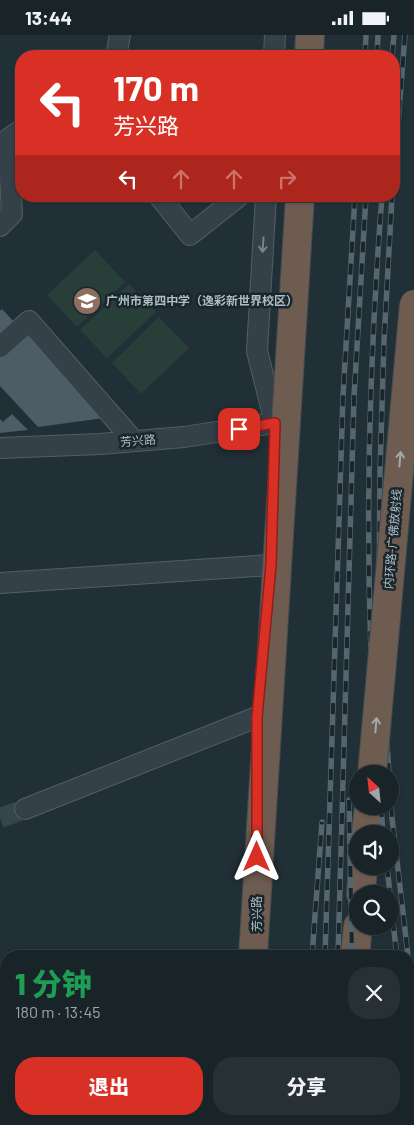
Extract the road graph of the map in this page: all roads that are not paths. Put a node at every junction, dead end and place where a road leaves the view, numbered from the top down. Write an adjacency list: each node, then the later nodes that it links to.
1 (120, 35): 4 (street)
2 (275, 35): 5 (street)
3 (312, 35): 6 (highway)
4 (117, 50)
5 (274, 50)
6 (311, 50)
7 (10, 136): 13 (street)
8 (164, 202): 9 (street)
9 (232, 202)
10 (266, 202): 16 (street, 芳兴路, one-way to 16)
11 (299, 202): 16 (street, 芳兴路)
12 (300, 202): 25 (highway, bridge)
13 (0, 226)
14 (414, 305): 22 (highway, 内环路-广佛放射线, one-way to 14, bridge)
15 (0, 347): 17 (street)
16 (275, 423): 17 (street, 芳兴路); 19 (street, 芳兴路)
17 (134, 441): 18 (street, 芳兴路)
18 (0, 448)
19 (271, 565): 20 (street); 21 (street, 芳兴路)
20 (0, 583)
21 (257, 717): 23 (street); 26 (street, 芳兴路)
22 (373, 765)
23 (25, 809)
24 (357, 935): 27 (highway)
25 (253, 950)
26 (258, 950)
27 (356, 950)

